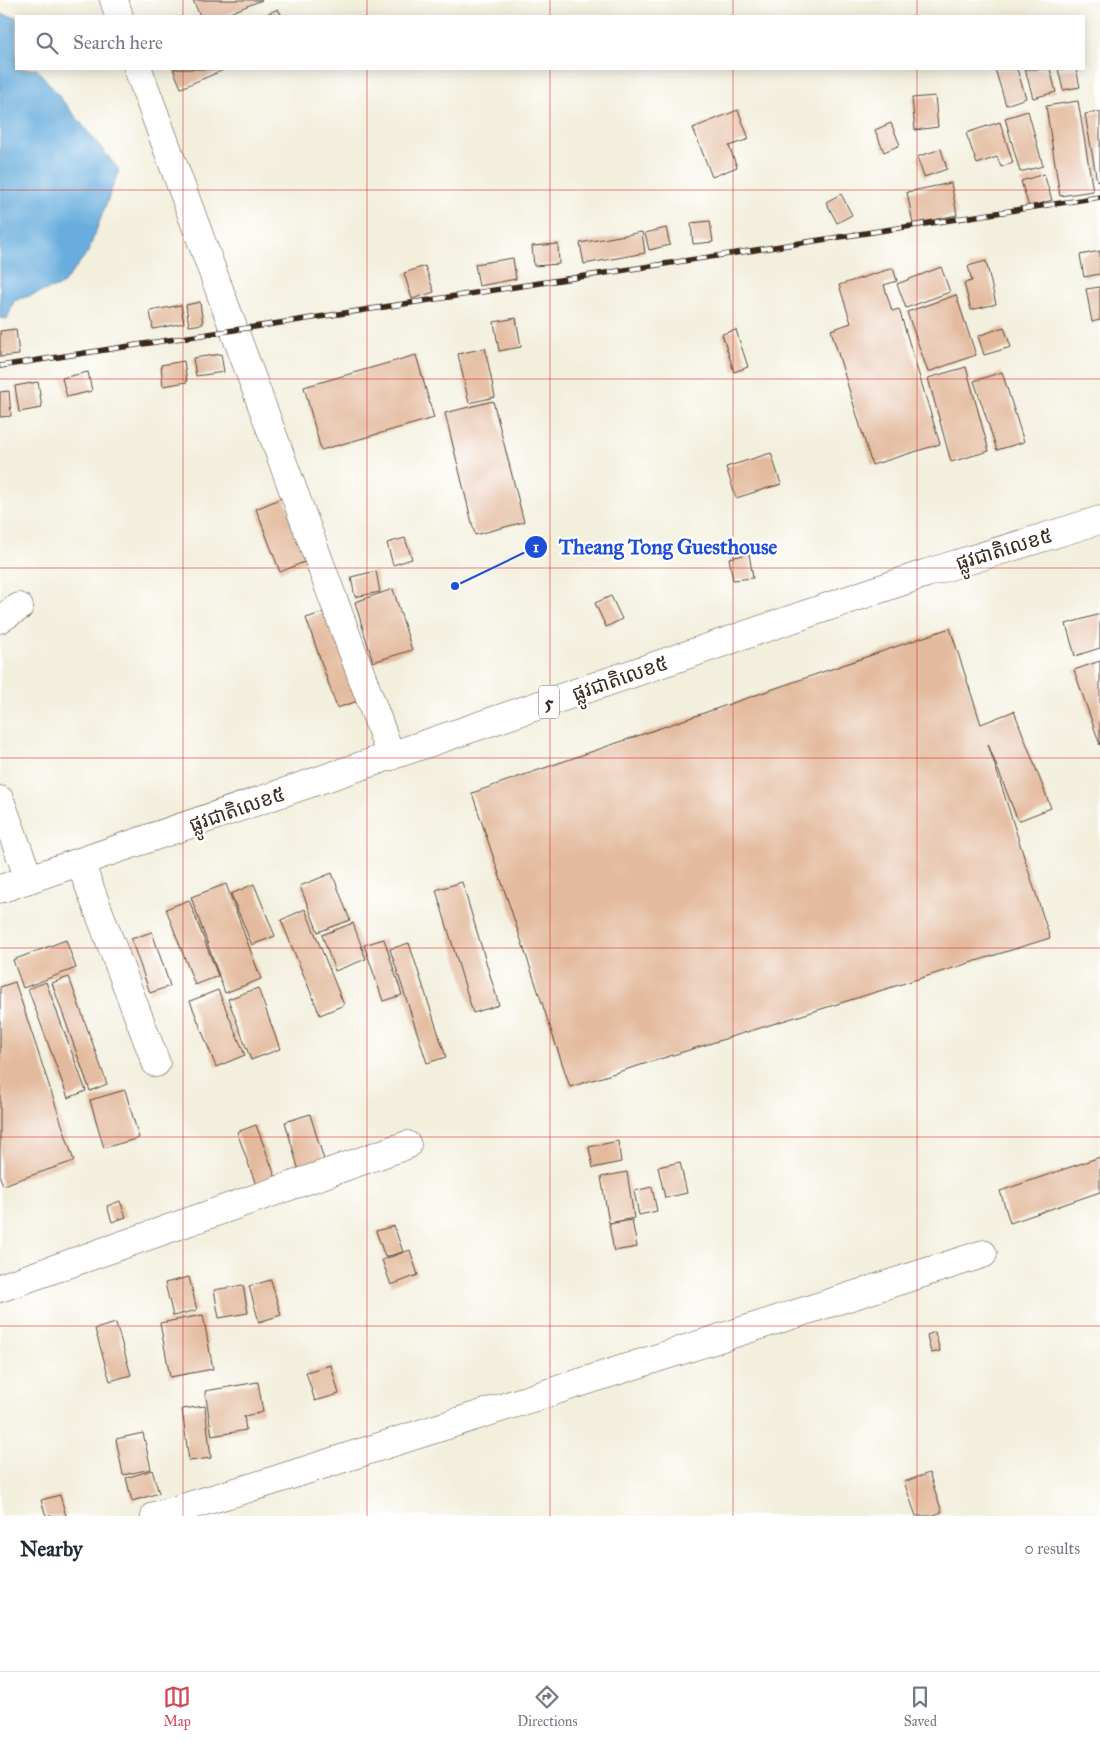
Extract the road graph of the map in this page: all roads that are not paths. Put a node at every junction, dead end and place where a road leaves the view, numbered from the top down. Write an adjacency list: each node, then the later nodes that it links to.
1 (114, 0): 2 (main road)
2 (120, 15)
3 (138, 70): 5 (main road)
4 (1100, 520): 5 (main road, ផ្លូវជាតិលេខ៥ / 5)
5 (391, 756): 7 (main road, ផ្លូវជាតិលេខ៥ / 5)
6 (0, 800): 8 (main road)
7 (80, 862): 8 (main road, ផ្លូវជាតិលេខ៥ / 5); 10 (main road)
8 (29, 879): 9 (main road, ផ្លូវជាតិលេខ៥ / 5)
9 (0, 889)
10 (156, 1063)
11 (407, 1145): 13 (main road)
12 (983, 1254): 14 (main road)
13 (0, 1288)
14 (155, 1516)

